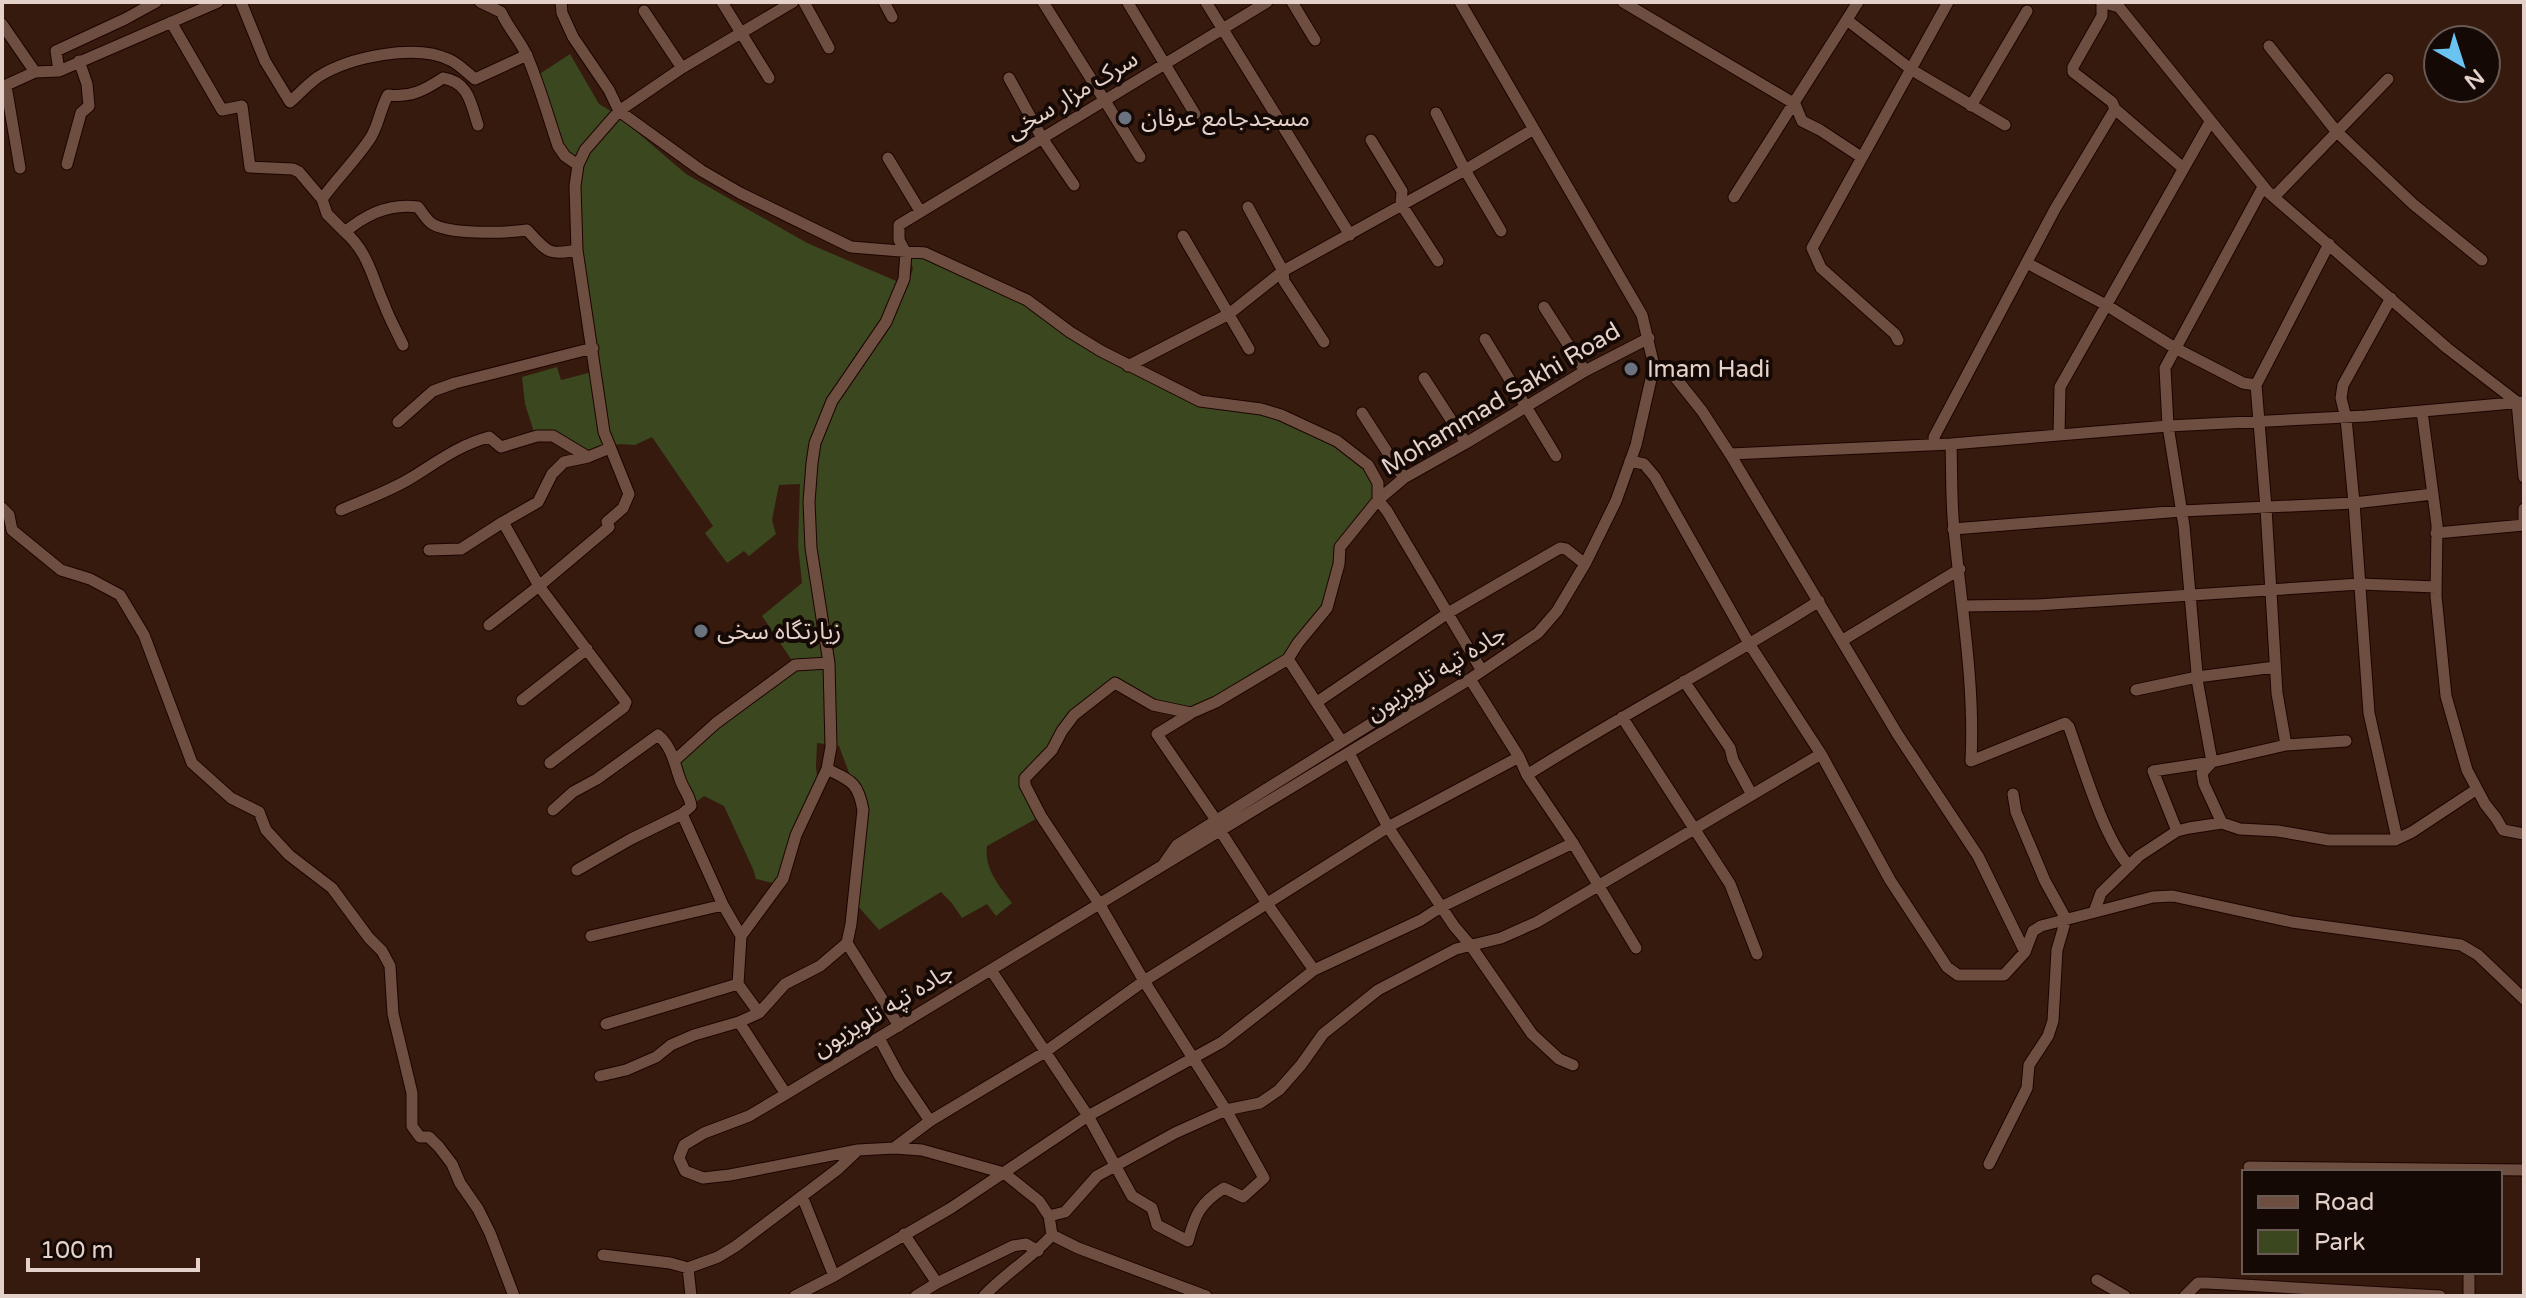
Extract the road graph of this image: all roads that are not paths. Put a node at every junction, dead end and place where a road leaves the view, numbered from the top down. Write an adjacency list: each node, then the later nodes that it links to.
1 (156, 2): 36 (street)
2 (218, 2): 24 (street)
3 (241, 2): 31 (street)
4 (480, 2): 31 (street)
5 (561, 2): 46 (street)
6 (722, 2): 27 (street)
7 (793, 2): 27 (street)
8 (804, 2): 30 (street)
9 (884, 2): 22 (street)
10 (1043, 2): 42 (street)
11 (1206, 2): 26 (street)
12 (1267, 2): 26 (street, سرک مزار سخی)
13 (1292, 2): 28 (street)
14 (1460, 2): 52 (street, جاده تپه تلویزیون)
15 (1623, 2): 43 (street)
16 (1858, 2): 23 (street)
17 (1948, 2): 35 (street)
18 (1128, 3): 33 (street)
19 (2102, 3): 45 (street); 49 (street)
20 (644, 11): 34 (street)
21 (2027, 11): 44 (street)
22 (892, 17)
23 (1847, 20): 35 (street); 43 (street)
24 (171, 22): 32 (street); 68 (street)
25 (2, 24): 37 (street)
26 (1222, 30): 33 (street, سرک مزار سخی); 74 (street)
27 (741, 33): 34 (street); 38 (street)
28 (1315, 40)
29 (2269, 46): 53 (street)
30 (829, 48)
31 (527, 55): 60 (street)
32 (79, 61): 36 (street); 59 (street)
33 (1166, 63): 42 (street, سرک مزار سخی); 48 (street)
34 (682, 68): 46 (street)
35 (1912, 70): 44 (street); 57 (street)
36 (59, 71): 37 (street)
37 (35, 72): 41 (street)
38 (769, 78)
39 (1009, 78): 54 (street)
40 (2388, 79): 53 (street)
41 (4, 87): 61 (street)
42 (1106, 100): 54 (street, سرک مزار سخی); 56 (street)
43 (1795, 104): 57 (street); 66 (street)
44 (1971, 106): 51 (street)
45 (2115, 109): 62 (street); 81 (street)
46 (619, 111): 60 (street); 78 (street)
47 (1436, 113): 63 (street)
48 (1195, 114)
49 (2210, 122): 62 (street); 65 (street)
50 (478, 125): 68 (street)
51 (2005, 125)
52 (1534, 129): 63 (street); 87 (street, جاده تپه تلویزیون)
53 (2336, 131): 67 (street); 79 (street)
54 (1042, 138): 64 (street); 71 (street, سرک مزار سخی)
55 (1371, 140): 69 (street)
56 (1140, 157)
57 (1861, 157): 89 (street)
58 (888, 158): 71 (street)
59 (67, 164)
60 (578, 165): 77 (street)
61 (20, 168)
62 (2183, 168): 84 (street)
63 (1465, 170): 69 (street); 72 (street)
64 (1074, 185)
65 (2263, 187): 67 (street); 93 (street)
66 (1734, 197)
67 (2274, 197): 76 (street)
68 (322, 199): 73 (street)
69 (1401, 204): 74 (street); 80 (street)
70 (1248, 207): 82 (street)
71 (920, 211): 78 (street, سرک مزار سخی)
72 (1501, 231)
73 (345, 232): 77 (street); 91 (street)
74 (1350, 235): 82 (street)
75 (1183, 236): 86 (street)
76 (2329, 244): 83 (street); 99 (street)
77 (577, 250): 92 (street)
78 (906, 253): 95 (street); 146 (street)
79 (2482, 260)
80 (1438, 261)
81 (2027, 263): 84 (street); 110 (street)
82 (1283, 271): 86 (street); 90 (street)
83 (2391, 298): 100 (street); 104 (street)
84 (2106, 305): 93 (street); 108 (street)
85 (1544, 307): 97 (street)
86 (1229, 314): 94 (street); 95 (street)
87 (1649, 338): 96 (street, جاده تپه تلویزیون); 97 (street, Mohammad Sakhi Road)
88 (1485, 339): 101 (street)
89 (1898, 340)
90 (1324, 342)
91 (403, 345)
92 (593, 348): 105 (street); 112 (street)
93 (2175, 348): 99 (street); 107 (street)
94 (1249, 349)
95 (1128, 366): 120 (street)
96 (1654, 366): 113 (street); 116 (street, جاده تپه تلویزیون)
97 (1585, 371): 101 (street, Mohammad Sakhi Road)
98 (1424, 378): 109 (street)
99 (2256, 385): 106 (street)
100 (2521, 402): 102 (street); 117 (street)
101 (1525, 406): 109 (street, Mohammad Sakhi Road); 114 (street)
102 (2422, 411): 104 (street); 119 (street)
103 (1362, 413): 118 (street)
104 (2346, 418): 106 (street); 121 (street)
105 (398, 422)
106 (2258, 422): 107 (street); 123 (street)
107 (2168, 426): 108 (street); 126 (street)
108 (2059, 435): 111 (street)
109 (1466, 443): 118 (street, Mohammad Sakhi Road)
110 (1935, 444): 111 (street); 113 (street)
111 (1951, 444): 128 (street)
112 (610, 448): 115 (street); 134 (street)
113 (1730, 454): 138 (street)
114 (1556, 456)
115 (588, 457): 125 (street); 127 (street)
116 (1630, 461): 131 (street, جاده تپه تلویزیون); 143 (street)
117 (2524, 477)
118 (1404, 478): 120 (street, Mohammad Sakhi Road)
119 (2433, 494): 121 (street); 129 (street)
120 (1378, 500): 140 (street); 145 (street, Mohammad Sakhi Road)
121 (2354, 503): 123 (street); 133 (street)
122 (2, 508): 235 (street)
123 (2266, 508): 126 (street); 136 (street)
124 (2524, 509): 129 (street)
125 (341, 510)
126 (2182, 511): 128 (street); 137 (street)
127 (503, 522): 130 (street); 134 (street)
128 (1953, 529): 132 (street)
129 (2436, 533): 135 (street)
130 (429, 550)
131 (1585, 564): 140 (street); 148 (street, جاده تپه تلویزیون)
132 (1960, 569): 139 (street); 142 (street)
133 (2360, 584): 135 (street); 136 (street); 180 (street)
134 (539, 586): 141 (street); 144 (street)
135 (2436, 587): 169 (street)
136 (2270, 591): 137 (street); 147 (street)
137 (2189, 595): 139 (street); 149 (street)
138 (1819, 601): 142 (street); 143 (street)
139 (1963, 606): 182 (street)
140 (1448, 613): 148 (street); 154 (street)
141 (489, 625)
142 (1843, 640): 196 (street)
143 (1750, 645): 151 (street); 162 (street)
144 (587, 649): 153 (street); 166 (street)
145 (1288, 659): 154 (street); 156 (street)
146 (829, 663): 164 (street); 167 (street)
147 (2275, 667): 149 (street); 160 (street)
148 (1482, 671): 150 (street, جاده تپه تلویزیون)
149 (2197, 677): 152 (street); 165 (street)
150 (1470, 679): 155 (street, جاده تپه تلویزیون); 163 (street)
151 (1684, 681): 157 (street); 171 (street)
152 (2136, 690)
153 (522, 700)
154 (1317, 702): 159 (street)
155 (1422, 709): 159 (street); 161 (street, جاده تپه تلویزیون)
156 (1191, 713): 175 (street); 186 (street)
157 (1622, 717): 168 (street); 177 (street)
158 (2346, 741): 160 (street)
159 (1342, 742): 175 (street)
160 (2286, 745): 165 (street)
161 (1349, 753): 175 (street, جاده تپه تلویزیون); 176 (street)
162 (1821, 754): 171 (street); 196 (street)
163 (1519, 757): 168 (street); 176 (street)
164 (675, 760): 172 (street); 173 (street)
165 (2212, 762): 174 (street); 178 (street)
166 (550, 763)
167 (827, 769): 192 (street); 193 (street)
168 (1527, 775): 181 (street)
169 (2477, 789): 179 (street); 180 (street)
170 (2013, 794): 190 (street)
171 (1752, 795): 177 (street)
172 (553, 810)
173 (682, 814): 183 (street); 185 (street)
174 (2222, 823): 178 (street); 180 (street)
175 (1219, 826): 186 (street, جاده تپه تلویزیون); 187 (street)
176 (1388, 827): 187 (street); 188 (street)
177 (1696, 830): 184 (street); 197 (street)
178 (2177, 831): 182 (street)
179 (2524, 834)
180 (2395, 840)
181 (1573, 843): 184 (street); 188 (street)
182 (2129, 866): 189 (street)
183 (577, 870)
184 (1599, 887): 194 (street); 195 (street)
185 (723, 905): 191 (street); 192 (street)
186 (1100, 905): 198 (street, جاده تپه تلویزیون); 200 (street)
187 (1268, 905): 199 (street); 200 (street)
188 (1441, 907): 194 (street); 199 (street)
189 (2094, 912): 190 (street); 202 (street)
190 (2066, 919): 196 (street); 218 (street)
191 (591, 936)
192 (741, 936): 201 (street)
193 (847, 943): 203 (street); 206 (street)
194 (1471, 946): 210 (street); 213 (street)
195 (1636, 948)
196 (2025, 952)
197 (1757, 954)
198 (991, 970): 206 (street, جاده تپه تلویزیون); 208 (street)
199 (1314, 970): 209 (street)
200 (1144, 981): 208 (street); 209 (street)
201 (738, 984): 203 (street); 205 (street)
202 (2524, 999)
203 (759, 1013): 204 (street)
204 (739, 1022): 211 (street); 212 (street)
205 (606, 1024)
206 (899, 1026): 207 (street, جاده تپه تلویزیون)
207 (879, 1038): 212 (street, جاده تپه تلویزیون); 215 (street)
208 (1045, 1052): 214 (street); 215 (street)
209 (1193, 1058): 213 (street); 214 (street)
210 (1573, 1065)
211 (600, 1076)
212 (786, 1094): 217 (street, جاده تپه تلویزیون)
213 (1226, 1110): 219 (street); 219 (street)
214 (1088, 1116): 219 (street); 223 (street)
215 (930, 1121): 216 (street)
216 (894, 1148): 217 (street); 223 (street)
217 (858, 1150): 224 (street)
218 (1989, 1164)
219 (1115, 1166): 225 (street)
220 (2249, 1167): 221 (street)
221 (2471, 1170): 222 (street)
222 (2524, 1170)
223 (1004, 1173): 225 (street); 226 (street)
224 (802, 1196): 230 (street); 232 (street)
225 (1049, 1216): 227 (street)
226 (904, 1234): 232 (street); 234 (street)
227 (1052, 1235): 228 (street); 240 (street)
228 (1038, 1251): 234 (street); 239 (street)
229 (603, 1255): 230 (street)
230 (688, 1268): 236 (street)
231 (2469, 1274): 244 (street)
232 (834, 1276): 237 (street)
233 (2097, 1280): 241 (street)
234 (937, 1283): 238 (street)
235 (514, 1296)
236 (691, 1296)
237 (795, 1296)
238 (916, 1296)
239 (984, 1296)
240 (1206, 1296)
241 (2125, 1296)
242 (2185, 1296): 243 (street)
243 (2440, 1296)
244 (2469, 1296)

